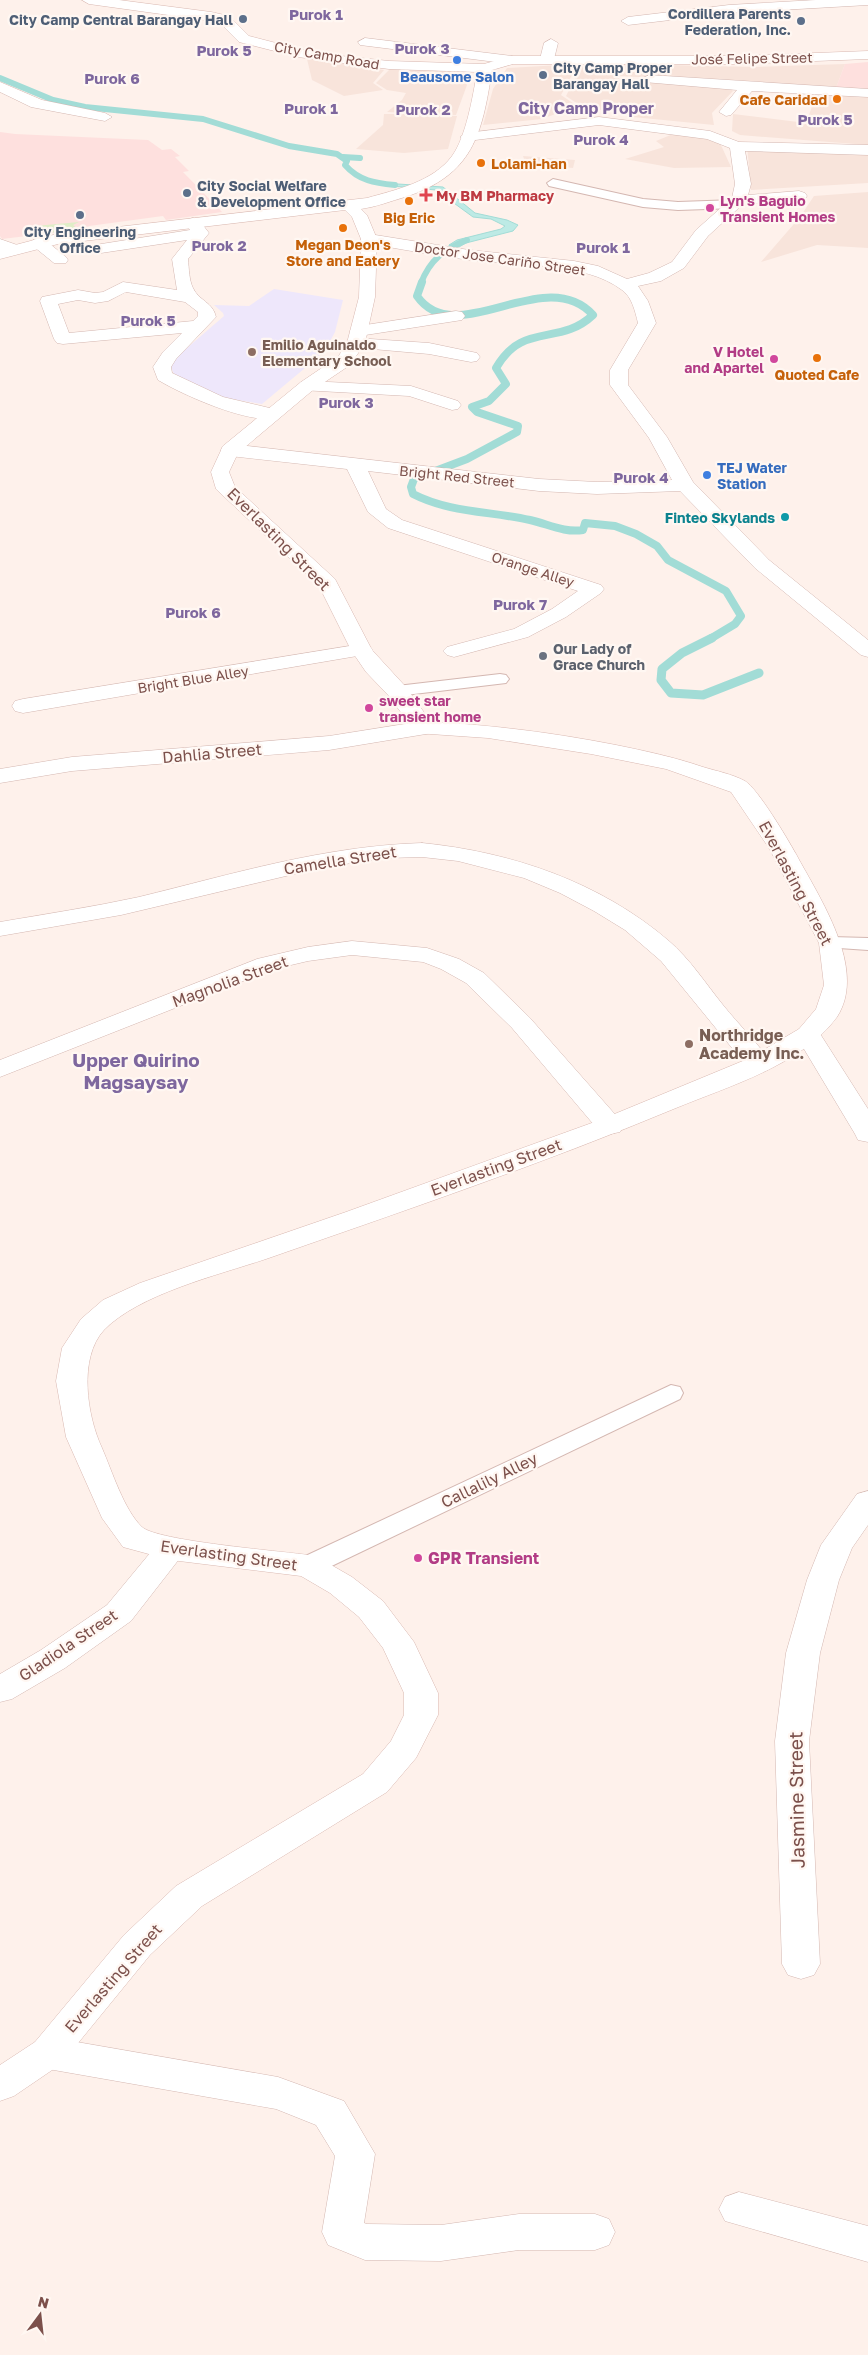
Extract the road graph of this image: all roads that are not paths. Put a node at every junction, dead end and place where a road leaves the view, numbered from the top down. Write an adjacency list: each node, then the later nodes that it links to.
1 (89, 0): 9 (street, City Camp Road)
2 (868, 1): 3 (street)
3 (628, 21)
4 (456, 39): 9 (street)
5 (365, 42): 9 (street)
6 (551, 42): 8 (street)
7 (868, 55): 8 (street, José Felipe Street)
8 (547, 60): 9 (street, José Felipe Street)
9 (489, 63): 16 (street)
10 (649, 79): 12 (street)
11 (0, 86): 15 (street)
12 (748, 86): 13 (street); 14 (street)
13 (868, 94)
14 (726, 112)
15 (105, 117)
16 (467, 137): 17 (street); 22 (street)
17 (736, 146): 18 (street); 21 (street)
18 (868, 150)
19 (553, 183): 21 (lane)
20 (799, 196): 21 (street)
21 (737, 202): 29 (street)
22 (349, 206): 23 (street); 24 (street, Everlasting Street)
23 (197, 228): 25 (street); 26 (street); 30 (street)
24 (370, 240): 29 (street, Doctor Jose Cariño Street); 33 (street, Everlasting Street)
25 (39, 242): 27 (street); 28 (street)
26 (101, 248)
27 (5, 249)
28 (60, 260)
29 (626, 284): 40 (street)
30 (188, 297): 32 (street); 32 (street)
31 (456, 316): 33 (street)
32 (197, 326): 37 (street)
33 (358, 337): 34 (street); 35 (street, Everlasting Street)
34 (471, 357)
35 (307, 386): 36 (street); 37 (street, Everlasting Street)
36 (452, 405)
37 (272, 414): 38 (street, Everlasting Street)
38 (230, 450): 39 (street, Bright Red Street); 41 (street, Everlasting Street)
39 (355, 465): 40 (street, Bright Red Street); 42 (street, Orange Alley)
40 (685, 484): 43 (street)
41 (362, 650): 45 (street, Everlasting Street); 46 (street, Bright Blue Alley)
42 (454, 651)
43 (868, 652)
44 (500, 680): 45 (lane)
45 (397, 691): 47 (street, Everlasting Street)
46 (23, 706)
47 (424, 728): 48 (street, Dahlia Street); 50 (street, Everlasting Street)
48 (0, 776)
49 (0, 929): 53 (street, Camella Street)
50 (831, 943): 51 (lane); 52 (street, Everlasting Street)
51 (868, 944)
52 (808, 1034): 53 (street, Everlasting Street); 55 (street)
53 (759, 1064): 56 (street, Everlasting Street)
54 (0, 1070): 56 (street, Magnolia Street)
55 (865, 1122)
56 (610, 1126): 59 (street, Everlasting Street)
57 (671, 1393): 60 (lane, Callalily Alley)
58 (868, 1502): 62 (street, Jasmine Street)
59 (171, 1549): 60 (street, Everlasting Street); 61 (street, Gladiola Street)
60 (308, 1566): 63 (street, Everlasting Street)
61 (0, 1690)
62 (801, 1964)
63 (48, 2053): 64 (street, Everlasting Street); 66 (street)
64 (0, 2085)
65 (739, 2209): 67 (street)
66 (595, 2232)
67 (868, 2244)

